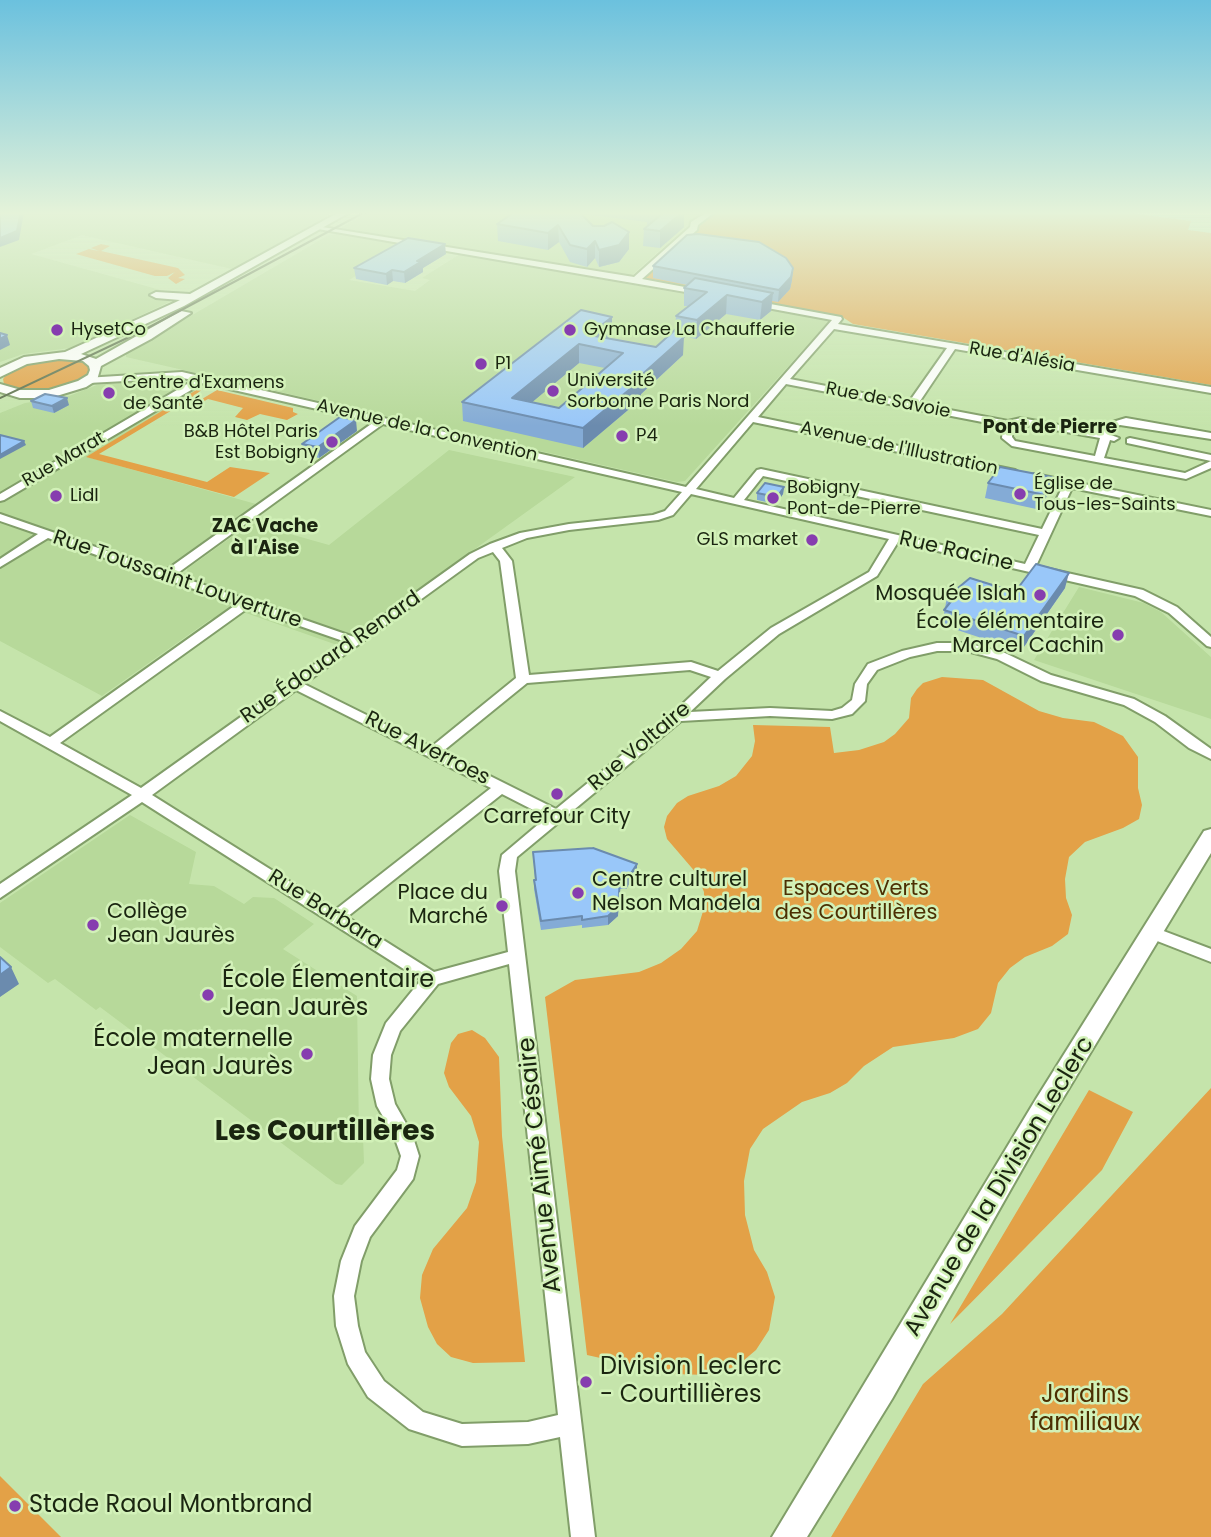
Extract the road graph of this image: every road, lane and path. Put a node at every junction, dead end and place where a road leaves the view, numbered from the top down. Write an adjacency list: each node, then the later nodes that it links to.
1 (217, 283): 5 (main road)
2 (239, 283): 12 (main road)
3 (649, 283): 4 (street)
4 (709, 295)
5 (192, 297): 7 (main road); 7 (main road)
6 (747, 302): 8 (street)
7 (172, 307): 10 (main road)
8 (832, 326): 9 (street, Rue d'Alésia); 14 (street, Rue Édouard Renard)
9 (952, 346): 16 (street, Rue d'Alésia); 20 (street)
10 (69, 355): 11 (main road); 12 (main road)
11 (3, 369)
12 (93, 371): 13 (street, Avenue de la Convention); 17 (main road)
13 (201, 380): 19 (street, Avenue de la Convention); 33 (street, Rue Marat)
14 (785, 381): 20 (street, Rue de Savoie); 22 (street, Rue Édouard Renard)
15 (0, 388): 17 (main road)
16 (1211, 390)
17 (30, 395): 18 (main road)
18 (6, 404)
19 (316, 405): 21 (street); 23 (street, Avenue de la Convention)
20 (912, 405): 24 (street, Rue de Savoie)
21 (303, 415)
22 (752, 419): 31 (street, Avenue de l'Illustration); 32 (street, Rue Édouard Renard)
23 (382, 420): 32 (street, Avenue de la Convention); 43 (street)
24 (1008, 424): 26 (street, Rue de Savoie); 29 (street)
25 (1211, 436): 26 (street)
26 (1110, 437): 29 (street)
27 (1130, 441): 28 (street)
28 (1211, 458)
29 (1099, 459): 30 (street)
30 (1211, 464)
31 (1069, 484): 35 (street, Avenue de l'Illustration); 37 (street)
32 (688, 491): 34 (street, Rue Racine); 40 (street, Rue Édouard Renard)
33 (0, 498)
34 (737, 501): 37 (street); 39 (street, Rue Racine)
35 (1211, 513)
36 (0, 517): 38 (street, Rue Toussaint Louverture)
37 (1046, 533): 42 (street)
38 (46, 534): 41 (street); 43 (street, Rue Toussaint Louverture)
39 (895, 538): 42 (street, Rue Racine); 47 (street, Rue Voltaire)
40 (494, 546): 45 (street, Rue Édouard Renard); 48 (street)
41 (0, 564)
42 (1029, 568): 46 (street, Rue Racine)
43 (166, 576): 44 (street, Rue Toussaint Louverture)
44 (246, 604): 45 (street, Rue Toussaint Louverture); 52 (street)
45 (354, 641): 49 (street, Rue Édouard Renard)
46 (1211, 643)
47 (720, 676): 48 (street, Rue Voltaire); 51 (street, Rue Voltaire)
48 (523, 680): 53 (street)
49 (294, 684): 53 (street, Rue Averroes); 56 (street, Rue Édouard Renard)
50 (0, 715): 52 (street, Rue Barbara)
51 (677, 717): 54 (street); 57 (street, Rue Voltaire)
52 (49, 744): 56 (street, Rue Barbara)
53 (434, 752): 55 (street, Rue Averroes)
54 (1211, 755)
55 (502, 787): 57 (street, Rue Averroes); 60 (street)
56 (142, 795): 59 (street, Rue Édouard Renard); 60 (street, Rue Barbara)
57 (558, 816): 62 (street, Avenue Aimé Césaire)
58 (1211, 836): 61 (main road, Avenue de la Division Leclerc)
59 (0, 892)
60 (336, 917): 64 (street, Rue Barbara)
61 (1153, 933): 63 (street); 67 (main road, Avenue de la Division Leclerc)
62 (518, 955): 64 (street); 65 (street, Avenue Aimé Césaire)
63 (1211, 956)
64 (432, 979): 65 (street)
65 (569, 1424): 66 (street, Avenue Aimé Césaire)
66 (583, 1537)
67 (788, 1537)

